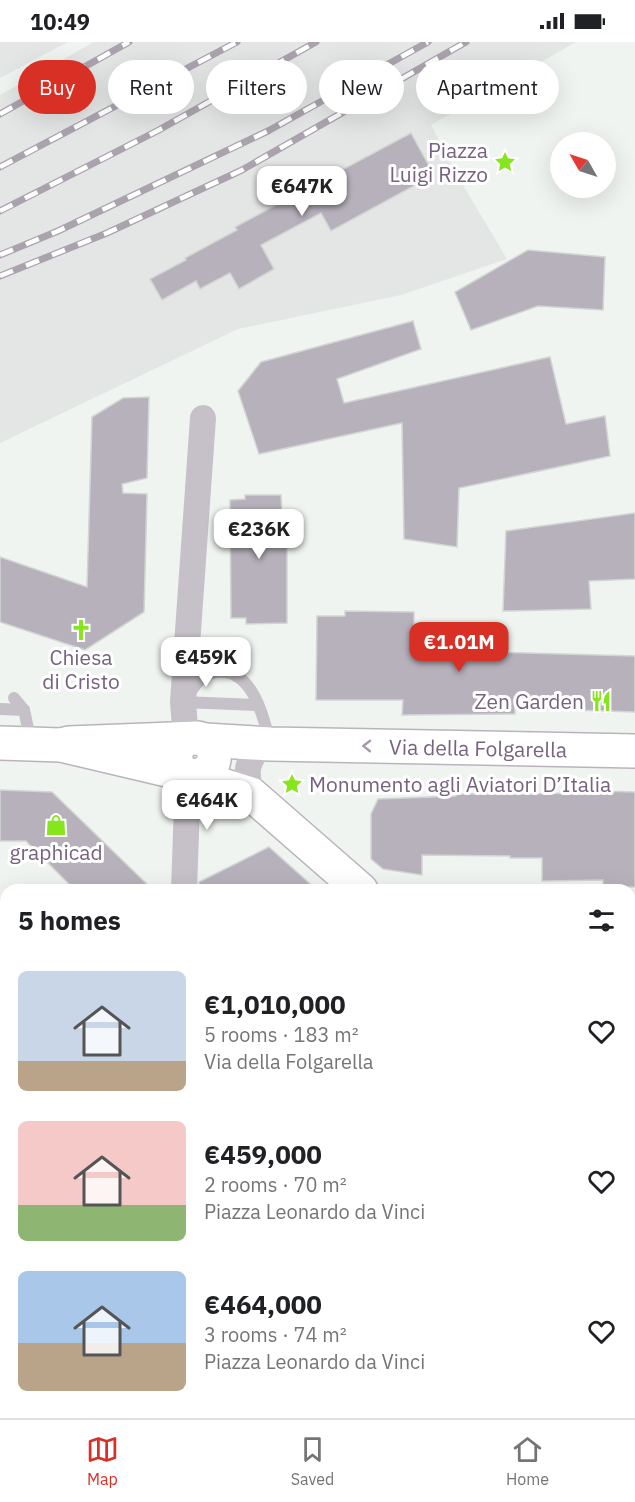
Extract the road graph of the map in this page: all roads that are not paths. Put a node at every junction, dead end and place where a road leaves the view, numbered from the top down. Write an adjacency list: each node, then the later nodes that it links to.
1 (203, 418): 3 (street)
2 (14, 698): 6 (lane)
3 (183, 702): 4 (lane); 4 (lane); 7 (street)
4 (258, 705): 8 (lane)
5 (0, 709): 6 (lane)
6 (24, 710): 9 (lane)
7 (195, 740): 8 (street, Via della Folgarella); 9 (street, Via della Folgarella); 11 (street)
8 (267, 743): 10 (street, Via della Folgarella, one-way to 8); 12 (street)
9 (30, 744): 11 (street)
10 (635, 751)
11 (191, 776): 12 (street); 13 (street)
12 (251, 794): 14 (street)
13 (184, 884)
14 (354, 884)

